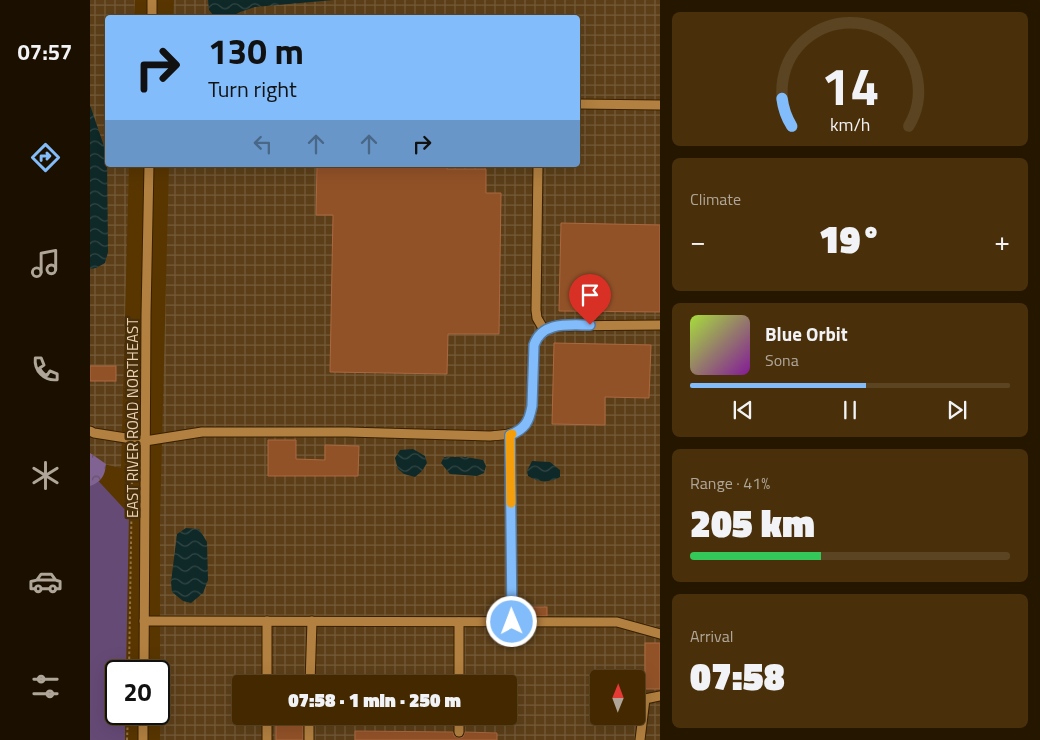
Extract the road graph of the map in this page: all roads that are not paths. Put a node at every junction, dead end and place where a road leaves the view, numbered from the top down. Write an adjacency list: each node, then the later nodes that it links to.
1 (152, 0): 2 (street)
2 (152, 15)
3 (580, 104): 4 (street)
4 (660, 105)
5 (149, 167): 11 (street, EAST RIVER ROAD NORTHEAST)
6 (538, 167): 8 (street)
7 (660, 325): 8 (street)
8 (544, 330): 10 (street)
9 (90, 431): 11 (street)
10 (510, 435): 11 (street); 16 (street)
11 (145, 441): 12 (street, EAST RIVER ROAD NORTHEAST)
12 (144, 621): 13 (street); 18 (street, EAST RIVER ROAD NORTHEAST)
13 (267, 621): 14 (street); 19 (street)
14 (312, 621): 15 (street); 20 (street)
15 (460, 622): 16 (street); 21 (street)
16 (512, 622): 17 (street)
17 (660, 634)
18 (144, 660)
19 (267, 675)
20 (310, 675)
21 (459, 675)
22 (660, 696): 31 (street)
23 (143, 725): 28 (street)
24 (267, 725): 29 (street)
25 (309, 725): 30 (street)
26 (459, 725): 27 (street)
27 (459, 732)
28 (143, 740)
29 (267, 740)
30 (309, 740)
31 (640, 740)

